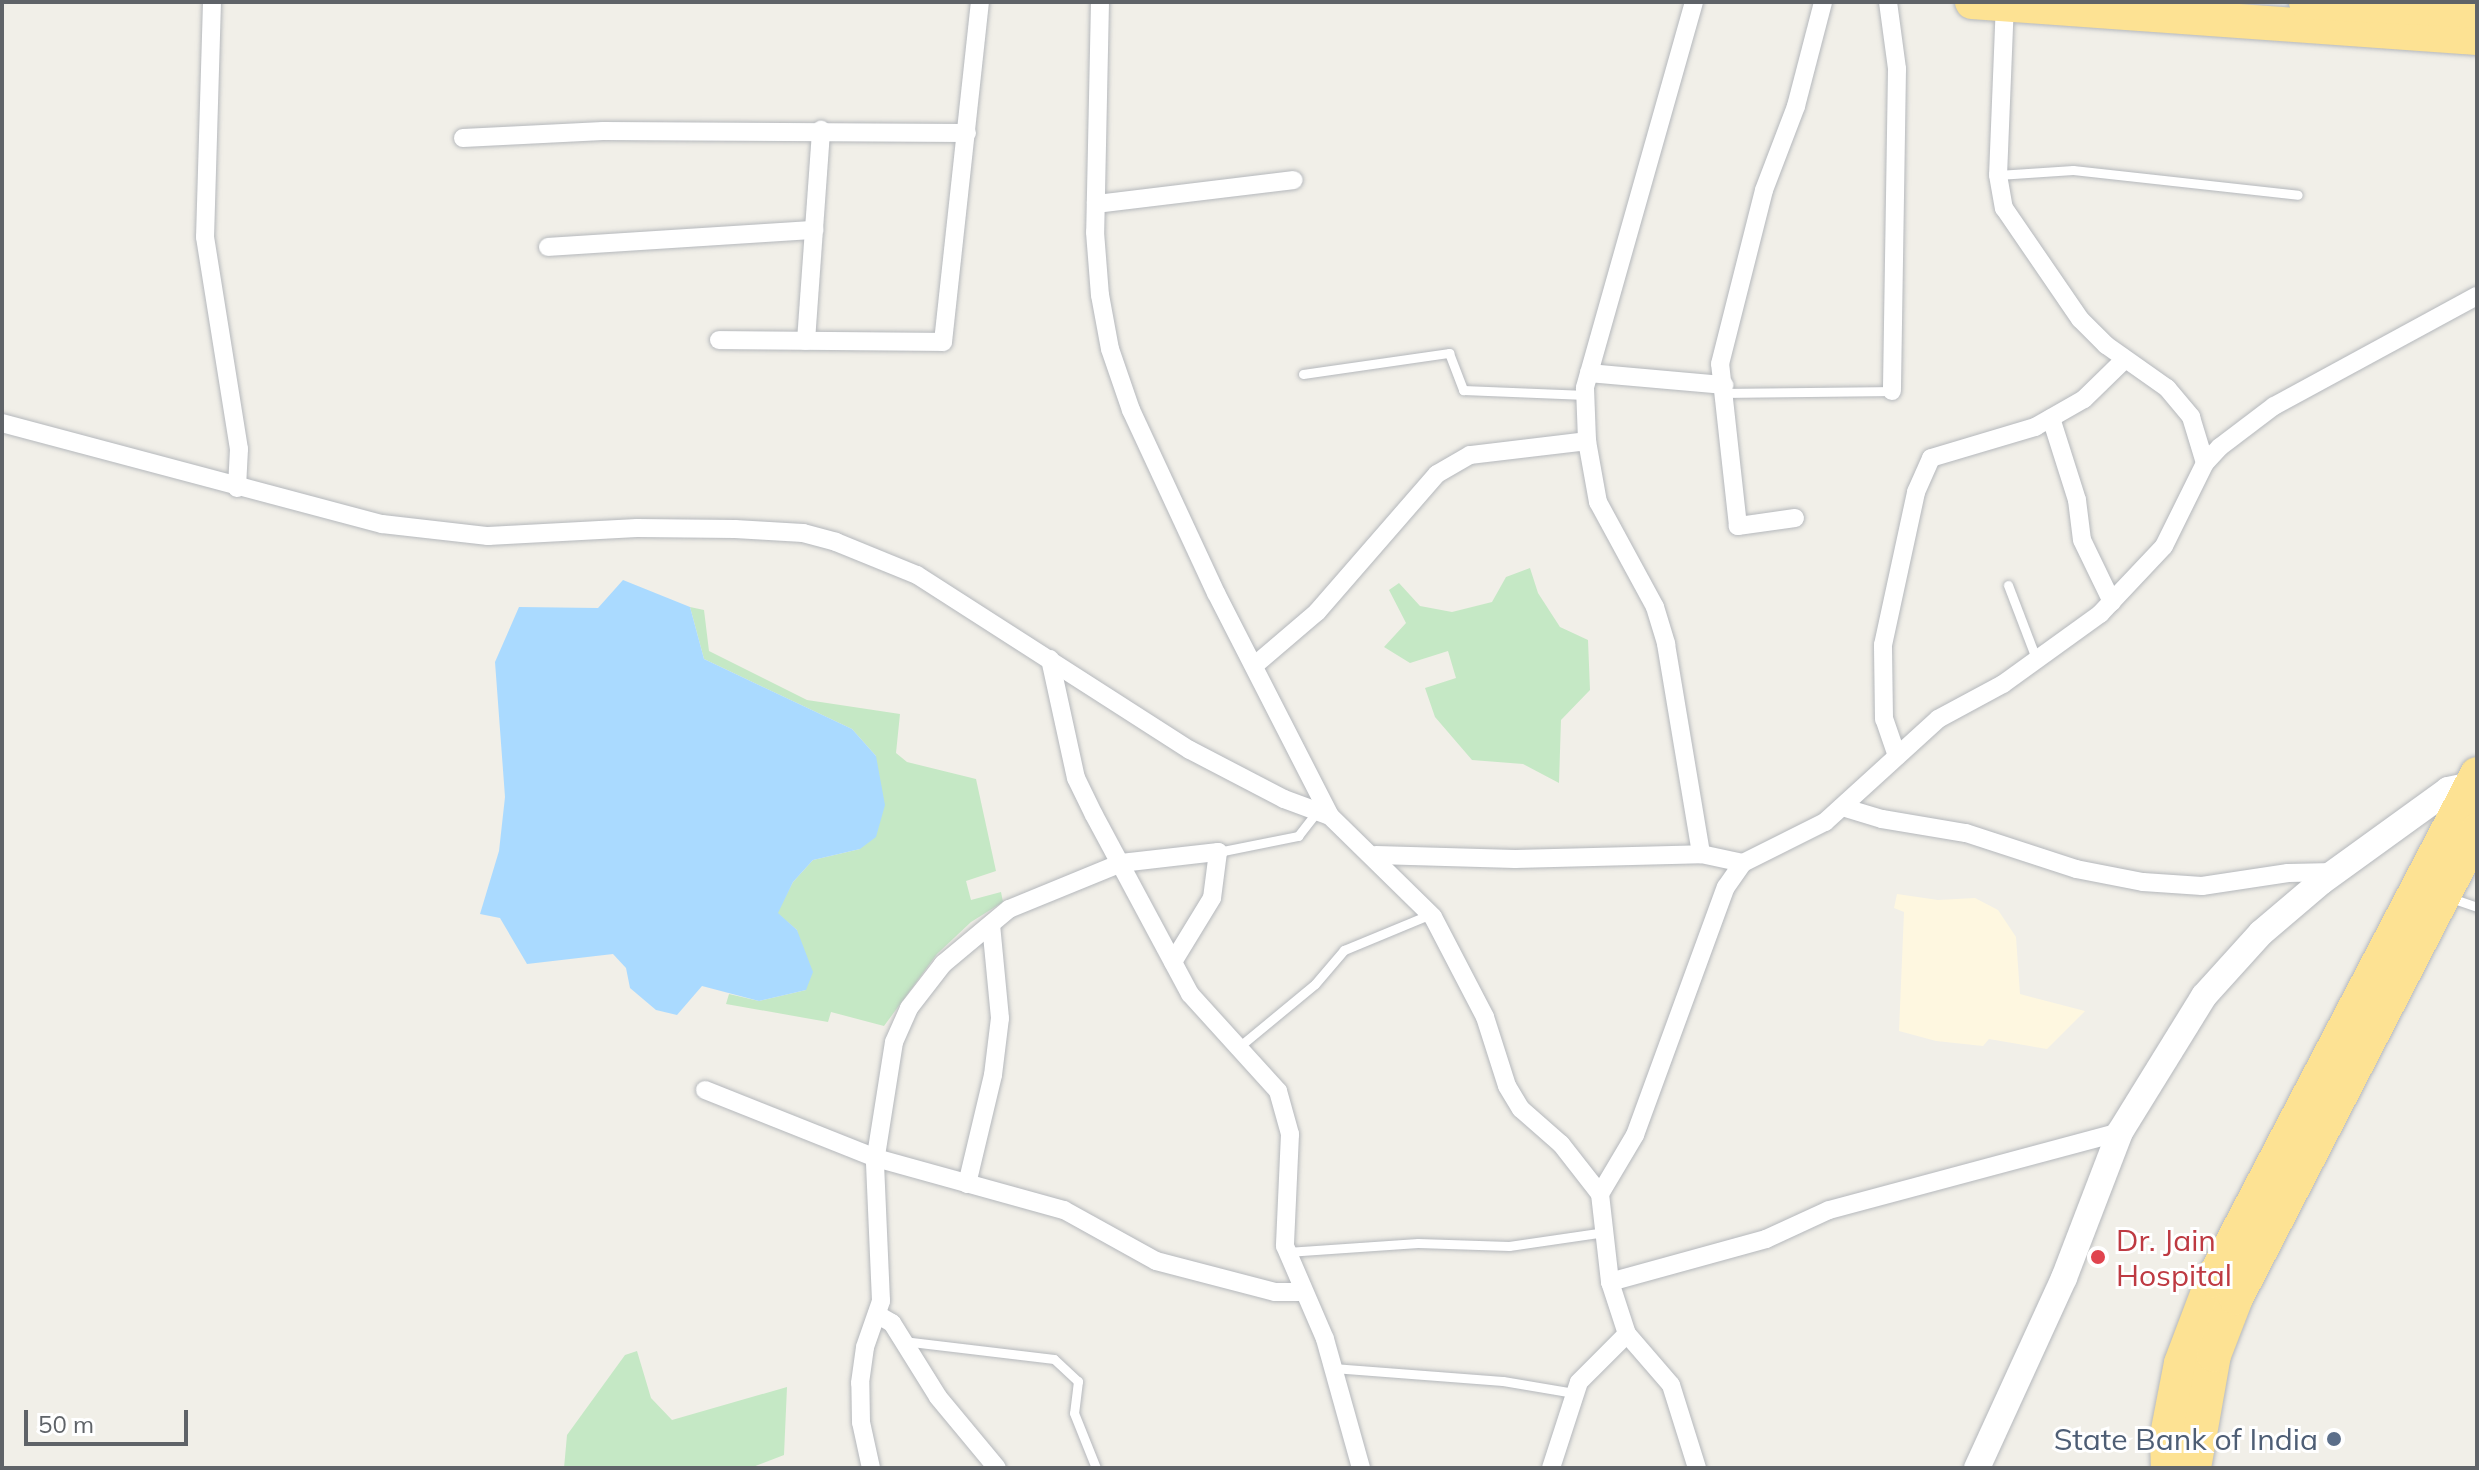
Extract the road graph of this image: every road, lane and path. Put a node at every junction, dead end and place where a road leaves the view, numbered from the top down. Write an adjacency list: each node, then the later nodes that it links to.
1 (212, 2): 33 (street)
2 (980, 2): 12 (street)
3 (1100, 2): 17 (street)
4 (1694, 2): 24 (street)
5 (1823, 2): 26 (street)
6 (1888, 2): 27 (street)
7 (2306, 2): 9 (highway)
8 (1994, 3): 10 (highway); 14 (street)
9 (2477, 11)
10 (2477, 38)
11 (821, 130): 12 (street); 13 (street); 18 (street)
12 (967, 133): 22 (street)
13 (463, 138)
14 (1998, 175): 16 (lane); 23 (street)
15 (1294, 180): 17 (street)
16 (2298, 195)
17 (1096, 204): 39 (street)
18 (814, 230): 19 (street); 22 (street)
19 (548, 247)
20 (2477, 296): 32 (street)
21 (719, 340): 22 (street)
22 (806, 341)
23 (2125, 359): 29 (street); 32 (street)
24 (1589, 373): 26 (street); 28 (street)
25 (1303, 374): 28 (lane)
26 (1724, 389): 27 (lane); 34 (street)
27 (1892, 391)
28 (1586, 395): 31 (street)
29 (2051, 418): 36 (street); 40 (street)
30 (2, 423): 33 (street)
31 (1587, 441): 39 (street); 46 (street)
32 (2205, 463): 36 (street)
33 (237, 488): 37 (street)
34 (1795, 518)
35 (2008, 585): 38 (lane)
36 (2112, 602): 38 (street)
37 (1050, 659): 43 (street); 48 (street)
38 (2037, 661): 40 (street)
39 (1255, 665): 43 (street)
40 (1897, 756): 42 (street)
41 (2475, 780): 50 (street); 78 (highway)
42 (1842, 807): 49 (street); 50 (street)
43 (1324, 813): 45 (lane); 47 (street)
44 (2477, 831): 51 (highway)
45 (1218, 852): 48 (street); 55 (street)
46 (1701, 854): 47 (street); 49 (street)
47 (1376, 855): 53 (street)
48 (1121, 863): 54 (street); 55 (street)
49 (1743, 863): 61 (street)
50 (2334, 872): 58 (street)
51 (2445, 896): 52 (lane); 79 (highway)
52 (2477, 907)
53 (1431, 914): 56 (lane); 61 (street)
54 (991, 924): 59 (street); 60 (street)
55 (1173, 962): 56 (street)
56 (1240, 1046): 63 (street)
57 (705, 1090): 59 (street)
58 (2120, 1132): 64 (street); 77 (street)
59 (876, 1158): 60 (street); 66 (street)
60 (967, 1184): 65 (street)
61 (1600, 1194): 62 (street)
62 (1605, 1232): 63 (lane); 64 (street)
63 (1287, 1252): 65 (street)
64 (1610, 1282): 67 (street)
65 (1303, 1292): 69 (street)
66 (878, 1315): 68 (street); 71 (street)
67 (1627, 1334): 70 (street); 76 (street)
68 (903, 1341): 72 (street); 73 (lane)
69 (1333, 1368): 70 (lane); 74 (street)
70 (1574, 1393): 75 (street)
71 (871, 1468)
72 (997, 1468)
73 (1096, 1468)
74 (1361, 1468)
75 (1551, 1468)
76 (1697, 1468)
77 (1977, 1468)
78 (2168, 1468)
79 (2194, 1468)

